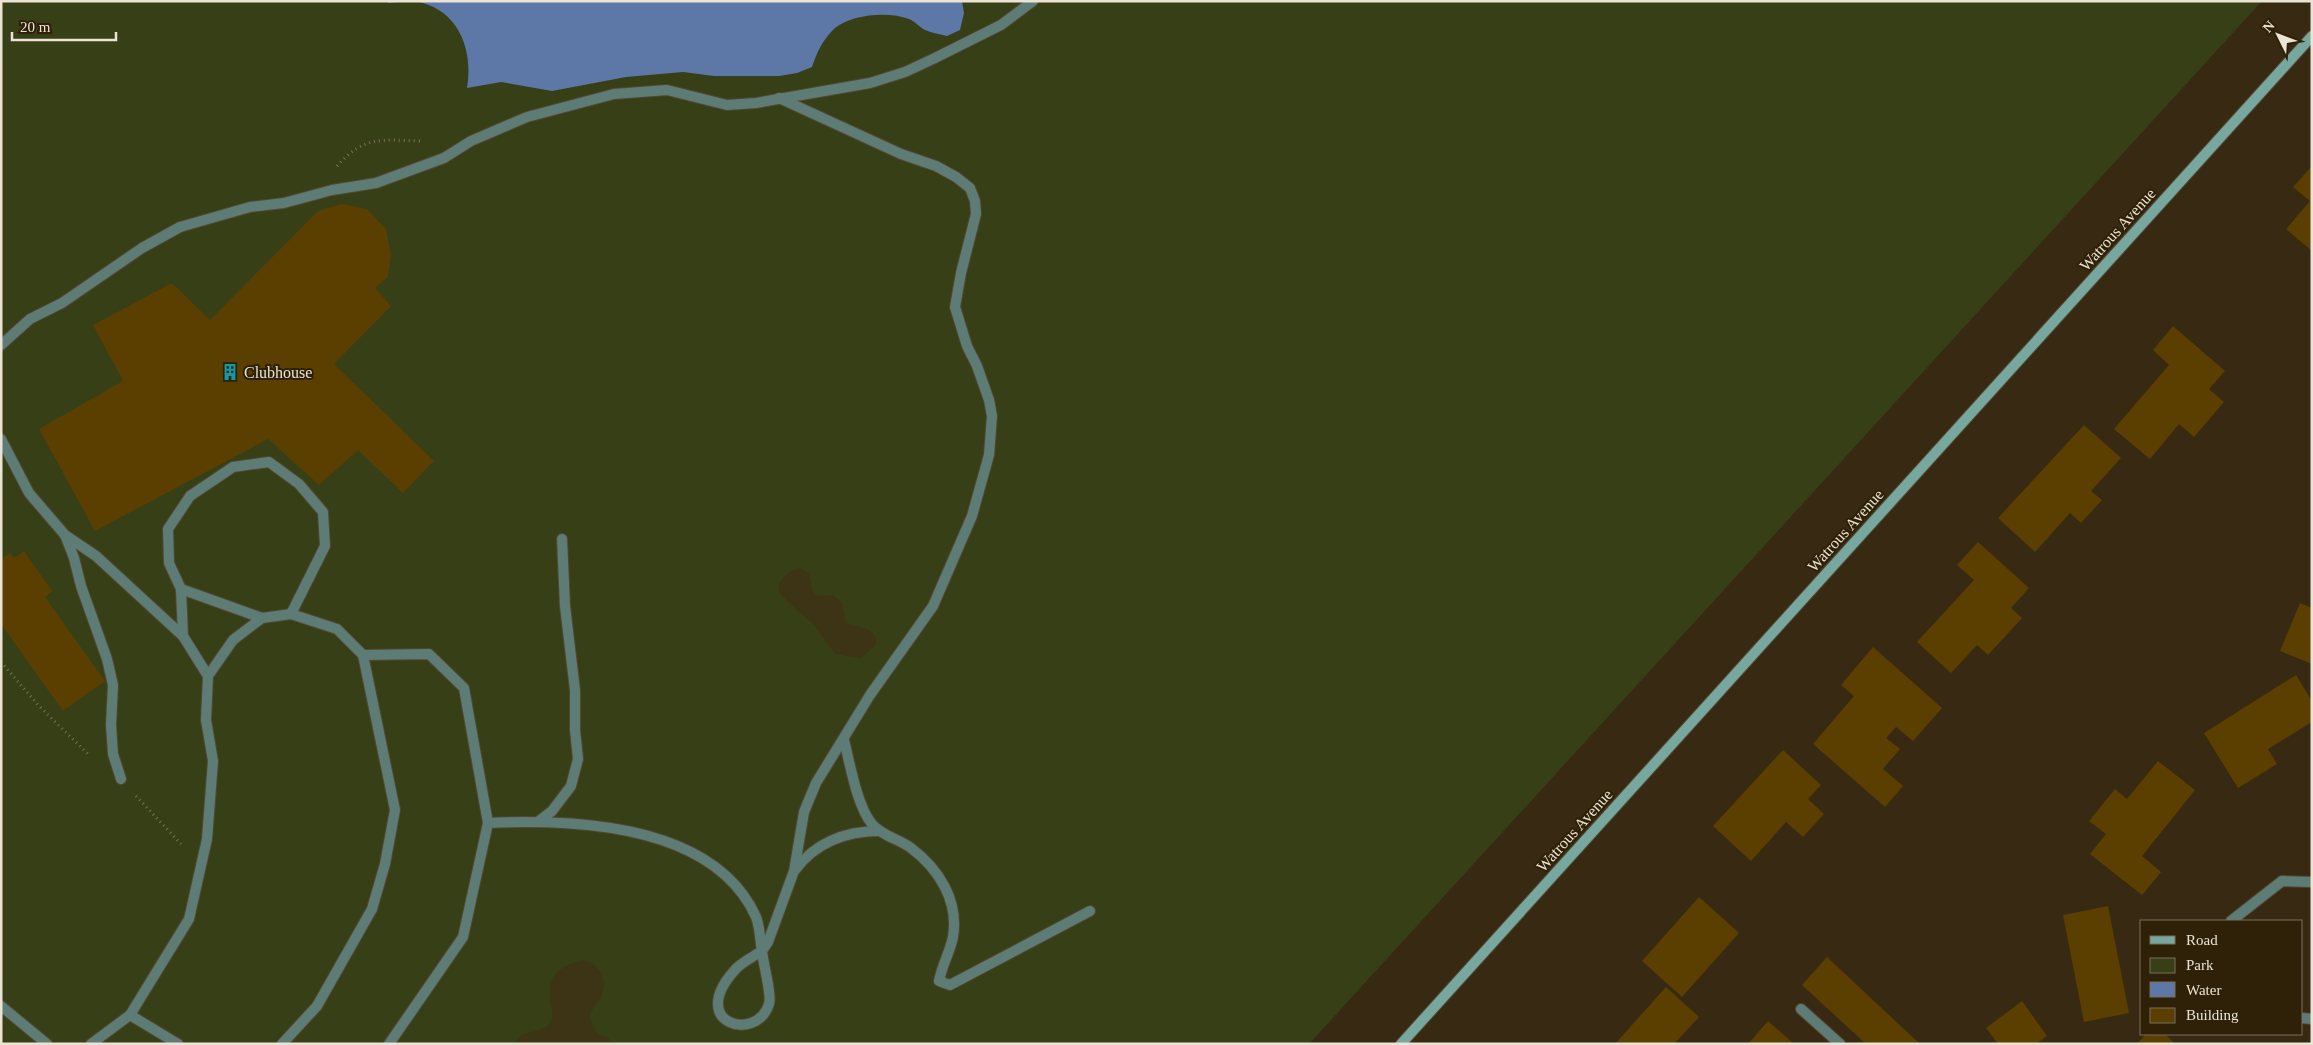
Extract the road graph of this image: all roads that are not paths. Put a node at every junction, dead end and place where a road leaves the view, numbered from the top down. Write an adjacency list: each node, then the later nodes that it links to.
1 (1033, 1): 3 (street)
2 (2312, 36): 32 (street, Watrous Avenue)
3 (779, 98): 4 (street); 14 (street)
4 (1, 345)
5 (1, 439): 6 (street)
6 (65, 535): 11 (street); 15 (street)
7 (562, 539): 16 (street)
8 (181, 589): 9 (street); 10 (street); 11 (street)
9 (291, 614): 10 (street); 12 (street)
10 (262, 618): 13 (street)
11 (182, 636): 13 (street)
12 (363, 655): 17 (street); 30 (street)
13 (208, 676): 26 (street)
14 (844, 740): 18 (street); 19 (street)
15 (121, 779)
16 (539, 820): 17 (street); 23 (street)
17 (488, 823): 31 (street)
18 (880, 831): 19 (street); 21 (street)
19 (794, 871): 23 (street)
20 (2312, 882): 22 (street)
21 (1090, 911)
22 (2232, 920)
23 (762, 951): 23 (street)
24 (1, 1006): 27 (street)
25 (1801, 1009): 33 (street)
26 (130, 1015): 28 (street); 29 (street)
27 (47, 1044)
28 (91, 1044)
29 (178, 1044)
30 (282, 1044)
31 (389, 1044)
32 (1401, 1044)
33 (1840, 1044)

